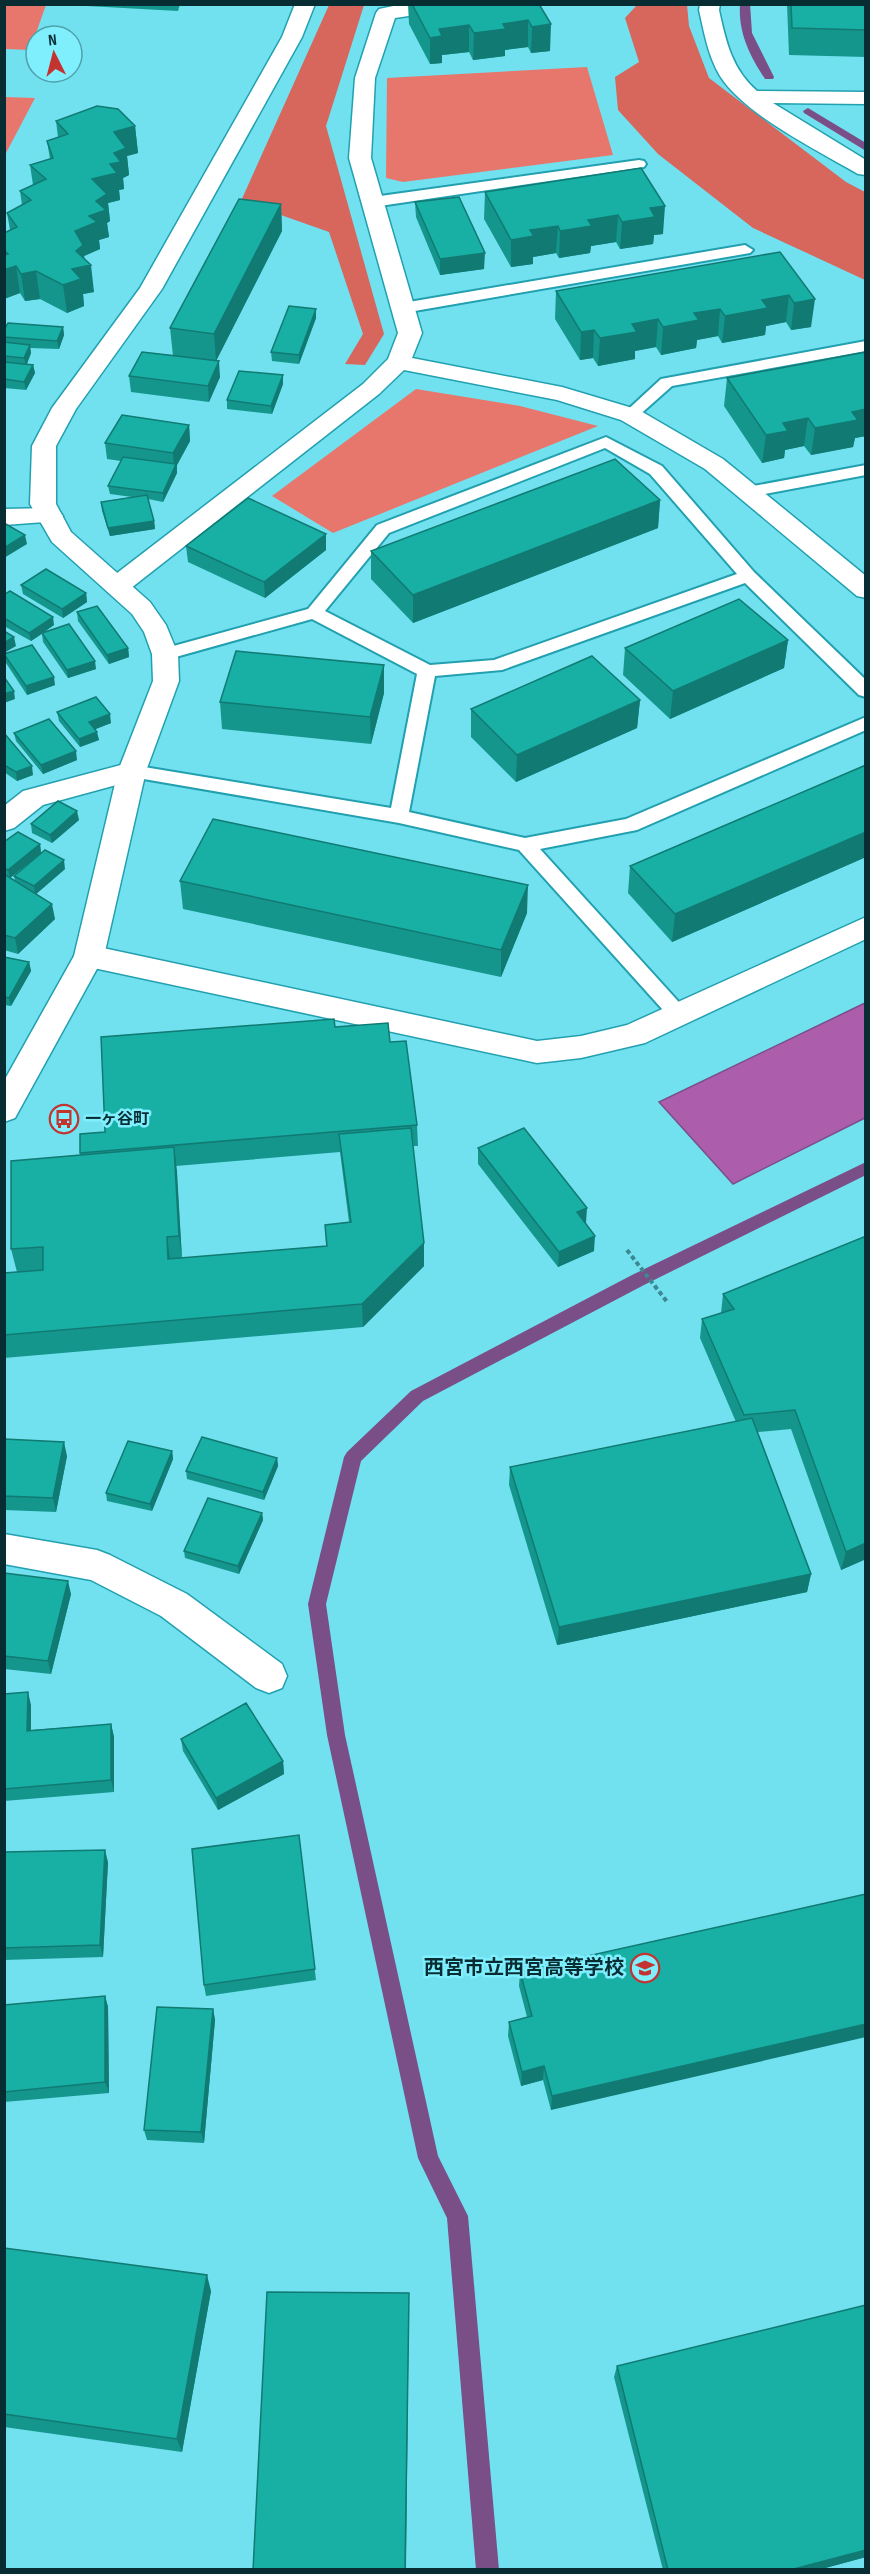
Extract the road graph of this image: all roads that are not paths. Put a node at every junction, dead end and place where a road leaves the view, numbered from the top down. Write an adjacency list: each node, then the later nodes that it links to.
1 (305, 4): 16 (street)
2 (449, 4): 8 (street)
3 (710, 4): 4 (street)
4 (754, 97): 5 (street); 7 (street)
5 (866, 98)
6 (639, 164): 8 (lane)
7 (866, 169)
8 (373, 202): 10 (street)
9 (745, 250): 10 (lane)
10 (403, 308): 12 (street)
11 (866, 346): 13 (lane)
12 (399, 362): 13 (street); 19 (street)
13 (630, 415): 15 (street)
14 (866, 470): 15 (lane)
15 (748, 492): 20 (street)
16 (50, 516): 17 (street); 19 (street)
17 (4, 518)
18 (748, 576): 21 (lane); 23 (lane); 24 (lane)
19 (117, 586): 22 (street)
20 (866, 590)
21 (314, 613): 22 (lane); 23 (lane)
22 (165, 654): 26 (street)
23 (427, 671): 27 (lane)
24 (866, 691)
25 (866, 723): 29 (lane)
26 (132, 771): 27 (lane); 28 (street); 31 (street)
27 (399, 816): 29 (lane)
28 (4, 821)
29 (525, 845): 32 (lane)
30 (866, 927): 32 (street)
31 (89, 956): 32 (street); 33 (street)
32 (679, 1015)
33 (4, 1110)
34 (4, 1550): 35 (street)
35 (269, 1676)

